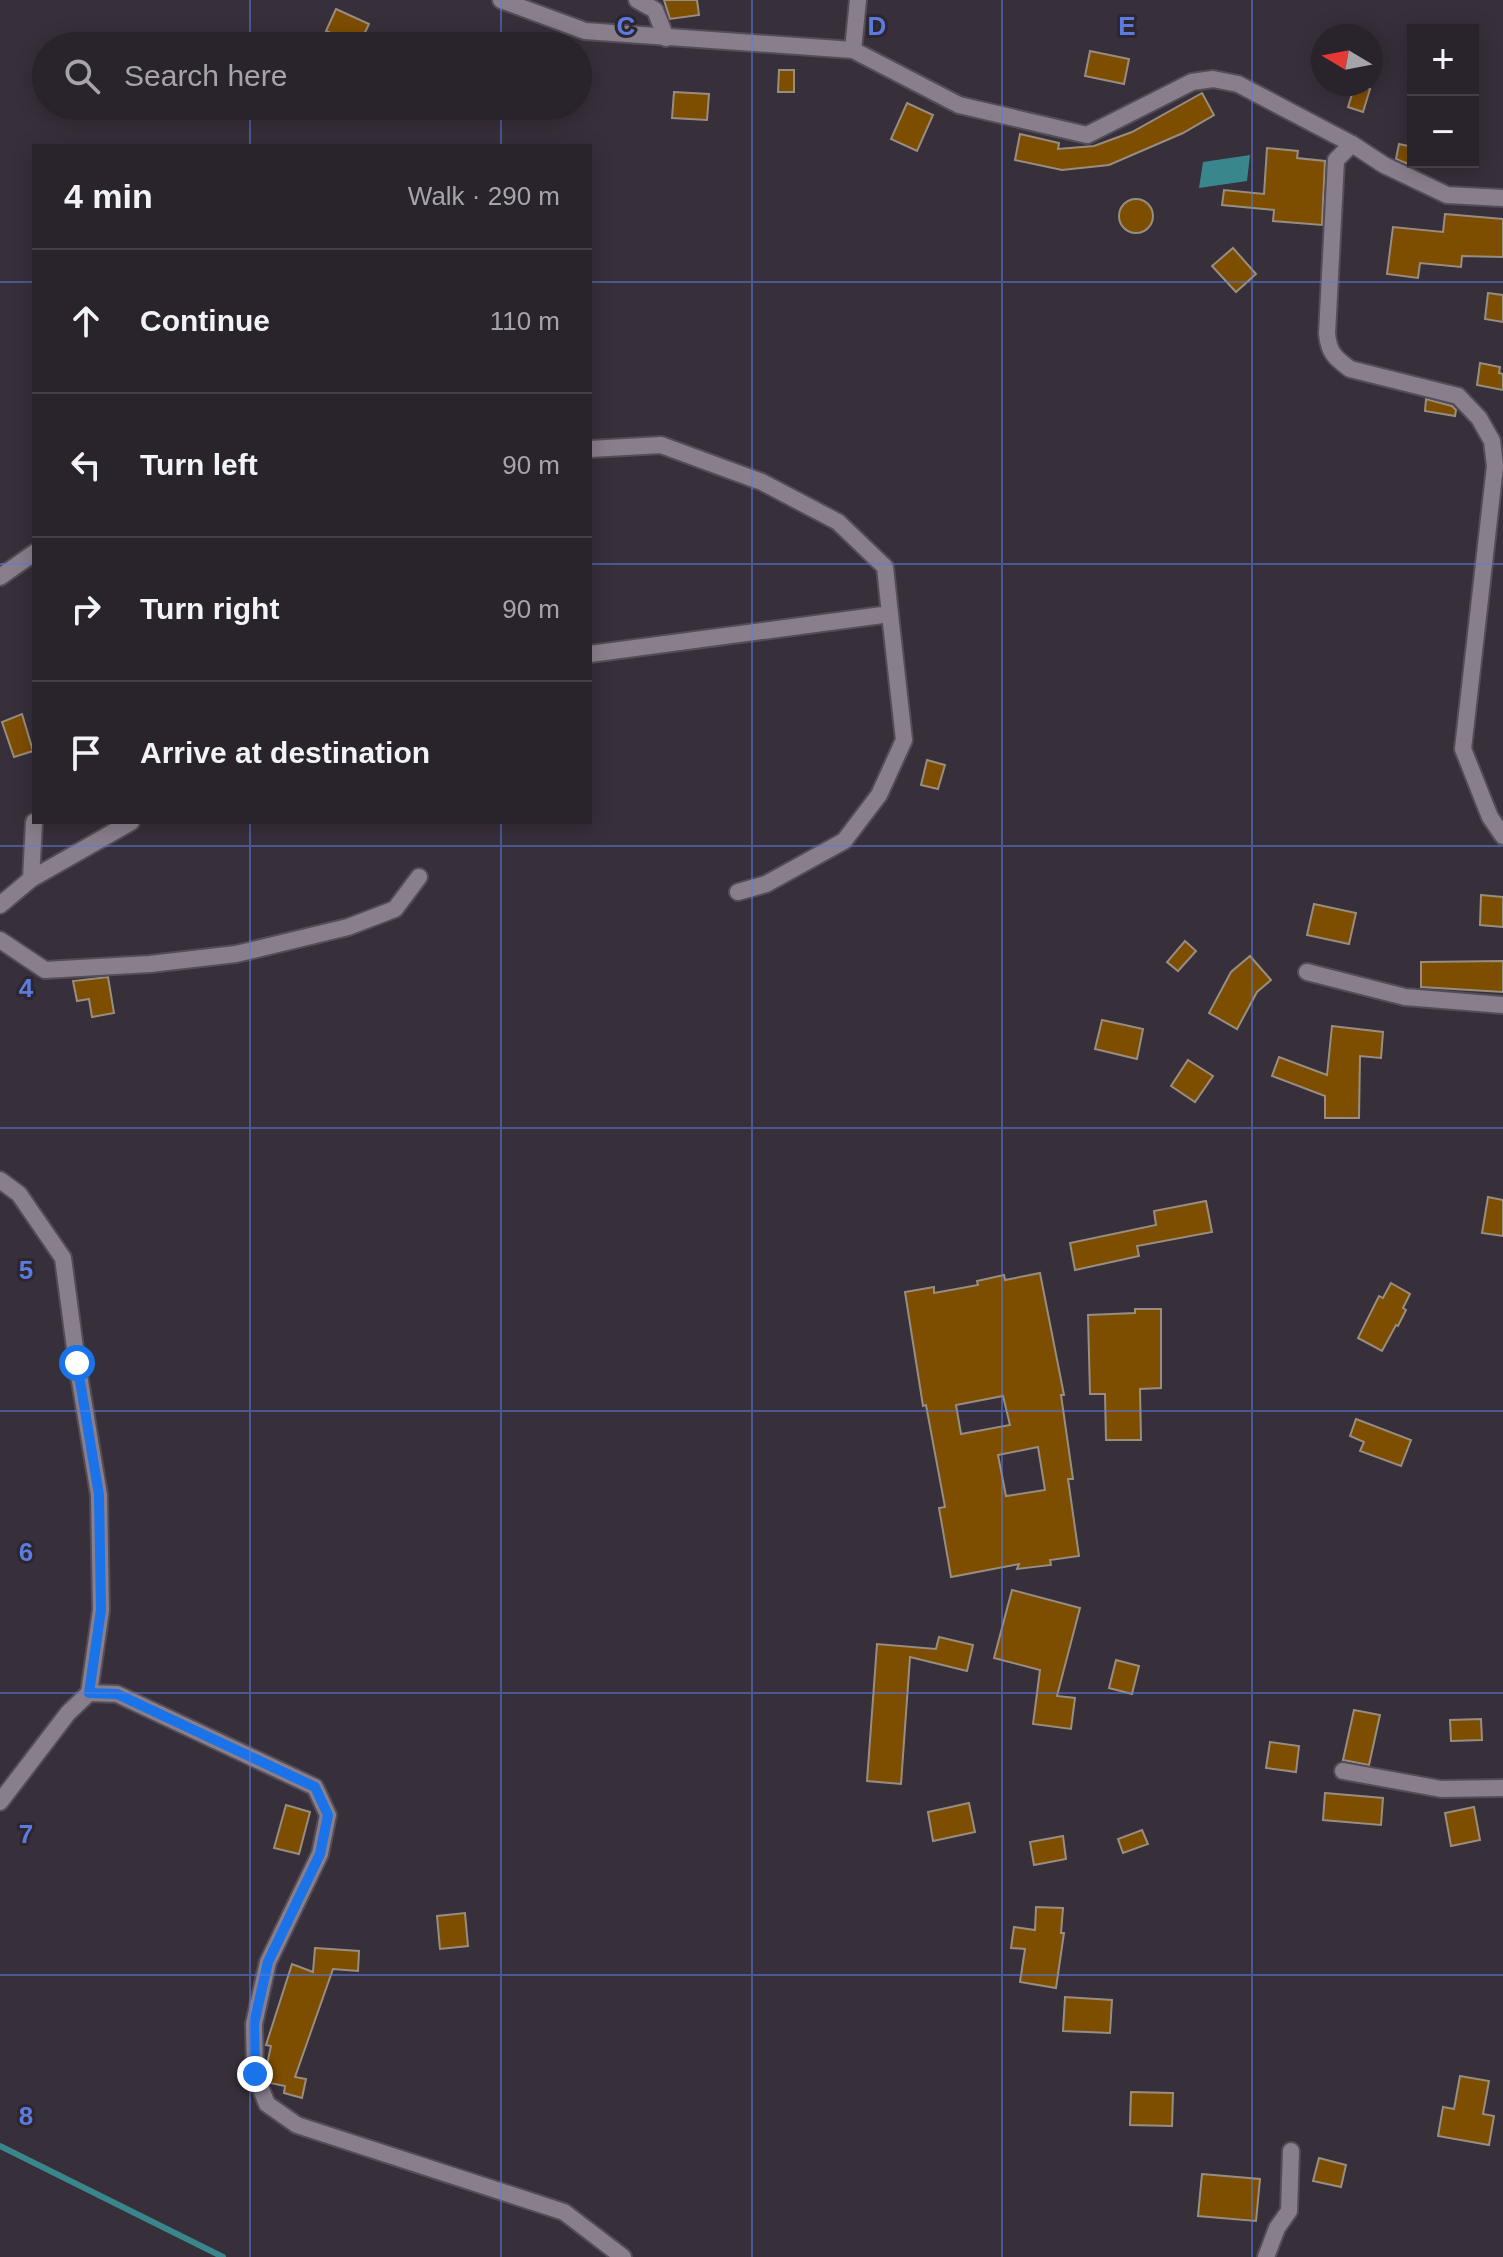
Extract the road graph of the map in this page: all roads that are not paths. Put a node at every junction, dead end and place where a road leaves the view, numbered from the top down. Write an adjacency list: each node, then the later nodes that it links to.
1 (501, 0): 4 (street)
2 (637, 0): 4 (street)
3 (858, 0): 5 (street)
4 (666, 38): 5 (street)
5 (853, 50): 6 (street)
6 (1352, 144): 7 (street); 15 (street)
7 (1503, 198)
8 (592, 449): 11 (street)
9 (32, 554): 10 (street)
10 (0, 577)
11 (890, 614): 12 (street); 18 (street)
12 (592, 654)
13 (34, 824): 17 (street)
14 (127, 824): 17 (street)
15 (1503, 836)
16 (419, 877): 20 (street)
17 (31, 879): 19 (street)
18 (738, 892)
19 (0, 905)
20 (0, 940)
21 (1307, 972): 22 (street)
22 (1503, 1005)
23 (0, 1180): 24 (street)
24 (89, 1693): 27 (street); 29 (street)
25 (1343, 1771): 26 (street)
26 (1503, 1788)
27 (0, 1802)
28 (1291, 2151): 30 (street)
29 (623, 2257)
30 (1266, 2257)

